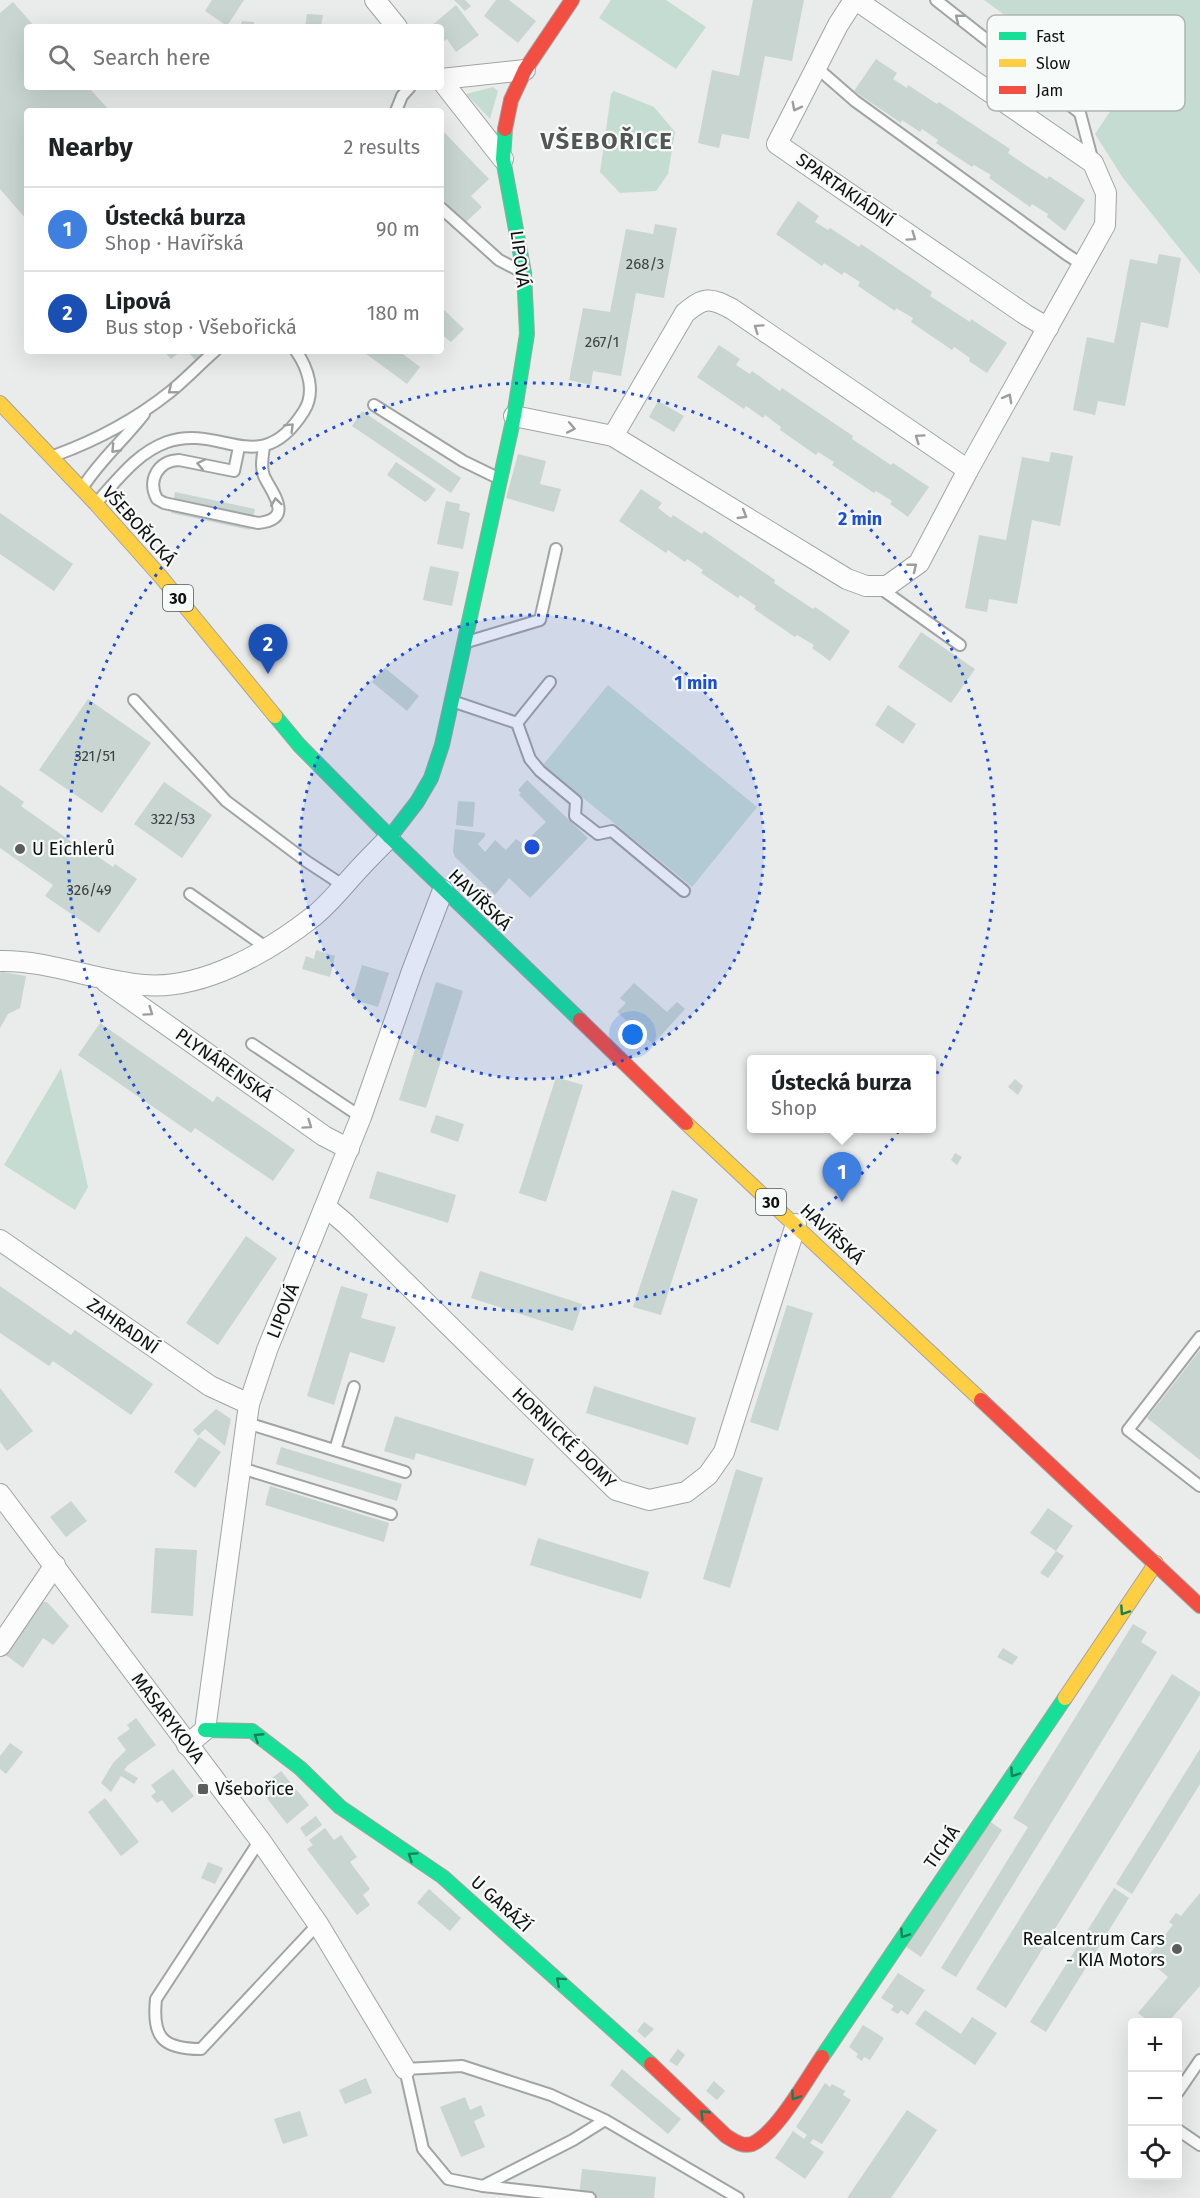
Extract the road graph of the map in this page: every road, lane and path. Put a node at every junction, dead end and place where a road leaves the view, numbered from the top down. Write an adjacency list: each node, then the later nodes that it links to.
1 (375, 0): 5 (street)
2 (572, 0): 8 (street, LIPOVÁ)
3 (855, 0): 7 (street, SPARTAKIÁDNÍ); 12 (street, SPARTAKIÁDNÍ)
4 (936, 0): 6 (lane, one-way to 4)
5 (395, 24)
6 (987, 40)
7 (816, 67): 19 (lane); 21 (street, SPARTAKIÁDNÍ, one-way to 21)
8 (525, 70): 9 (street); 16 (street, LIPOVÁ)
9 (444, 79)
10 (444, 83): 16 (street)
11 (407, 90): 13 (lane)
12 (987, 90)
13 (397, 108)
14 (1017, 111): 17 (street, SPARTAKIÁDNÍ)
15 (1077, 111): 17 (lane, one-way to 15)
16 (503, 159): 20 (street, LIPOVÁ)
17 (1093, 163): 19 (street)
18 (444, 211): 20 (lane)
19 (1083, 264): 21 (street)
20 (524, 273): 27 (street, LIPOVÁ)
21 (1048, 328): 32 (street, one-way to 21)
22 (212, 354): 26 (lane, one-way to 26)
23 (298, 354): 29 (lane, one-way to 23)
24 (0, 403): 31 (street, VŠEBOŘICKÁ / 30)
25 (374, 405): 33 (lane)
26 (148, 409): 31 (lane); 34 (lane, one-way to 34)
27 (514, 416): 28 (street, one-way to 28); 33 (street, LIPOVÁ)
28 (613, 436): 32 (street, one-way to 28); 37 (street, one-way to 37)
29 (264, 446): 30 (lane); 30 (lane, one-way to 29)
30 (239, 447): 35 (lane)
31 (50, 458): 34 (street, VŠEBOŘICKÁ / 30)
32 (968, 470): 37 (street, one-way to 32)
33 (500, 479): 38 (street, LIPOVÁ)
34 (82, 490): 35 (street, VŠEBOŘICKÁ / 30)
35 (96, 504): 44 (street, VŠEBOŘICKÁ / 30)
36 (556, 549): 38 (lane)
37 (877, 586): 39 (lane)
38 (464, 644): 42 (street, LIPOVÁ)
39 (960, 645)
40 (550, 682): 43 (lane)
41 (134, 700): 45 (lane)
42 (452, 701): 43 (lane); 44 (street, LIPOVÁ)
43 (517, 723): 47 (lane)
44 (390, 837): 45 (street, PLYNÁRENSKÁ); 46 (street, HAVÍŘSKÁ / 30)
45 (344, 886): 49 (street, PLYNÁRENSKÁ)
46 (443, 890): 53 (street, LIPOVÁ); 56 (street, HAVÍŘSKÁ / 30)
47 (684, 891)
48 (190, 894): 49 (lane)
49 (267, 948): 51 (street, PLYNÁRENSKÁ)
50 (0, 961): 51 (street, PLYNÁRENSKÁ)
51 (101, 978): 54 (street, PLYNÁRENSKÁ, one-way to 54)
52 (252, 1044): 53 (lane)
53 (361, 1118): 54 (street, LIPOVÁ)
54 (349, 1149): 55 (street, LIPOVÁ)
55 (326, 1207): 56 (street, HORNICKÉ DOMY); 60 (street, LIPOVÁ)
56 (796, 1224): 68 (street, HAVÍŘSKÁ / 30)
57 (0, 1240): 60 (street, ZAHRADNÍ)
58 (1200, 1337): 65 (lane)
59 (354, 1387): 62 (lane)
60 (249, 1404): 61 (street, LIPOVÁ)
61 (247, 1424): 62 (lane); 63 (street, LIPOVÁ)
62 (335, 1450): 64 (lane)
63 (241, 1468): 67 (lane); 72 (street, LIPOVÁ)
64 (405, 1472)
65 (1200, 1486)
66 (0, 1494): 69 (street, MASARYKOVA)
67 (390, 1514)
68 (1156, 1563): 70 (street, HAVÍŘSKÁ / 30); 81 (street, TICHÁ, one-way to 81)
69 (55, 1565): 71 (street); 73 (street, MASARYKOVA)
70 (1200, 1606)
71 (0, 1646)
72 (205, 1730): 73 (street); 81 (street, U GARÁŽÍ, one-way to 72)
73 (187, 1745): 74 (street, MASARYKOVA)
74 (260, 1840): 75 (street, MASARYKOVA); 75 (lane)
75 (318, 1924): 77 (street, MASARYKOVA)
76 (1200, 2060): 78 (lane)
77 (405, 2070): 79 (lane); 83 (lane)
78 (1182, 2086)
79 (605, 2120): 83 (lane); 85 (lane)
80 (1182, 2133): 82 (lane)
81 (751, 2144)
82 (1200, 2145)
83 (483, 2186): 84 (lane)
84 (590, 2198)
85 (738, 2198)

